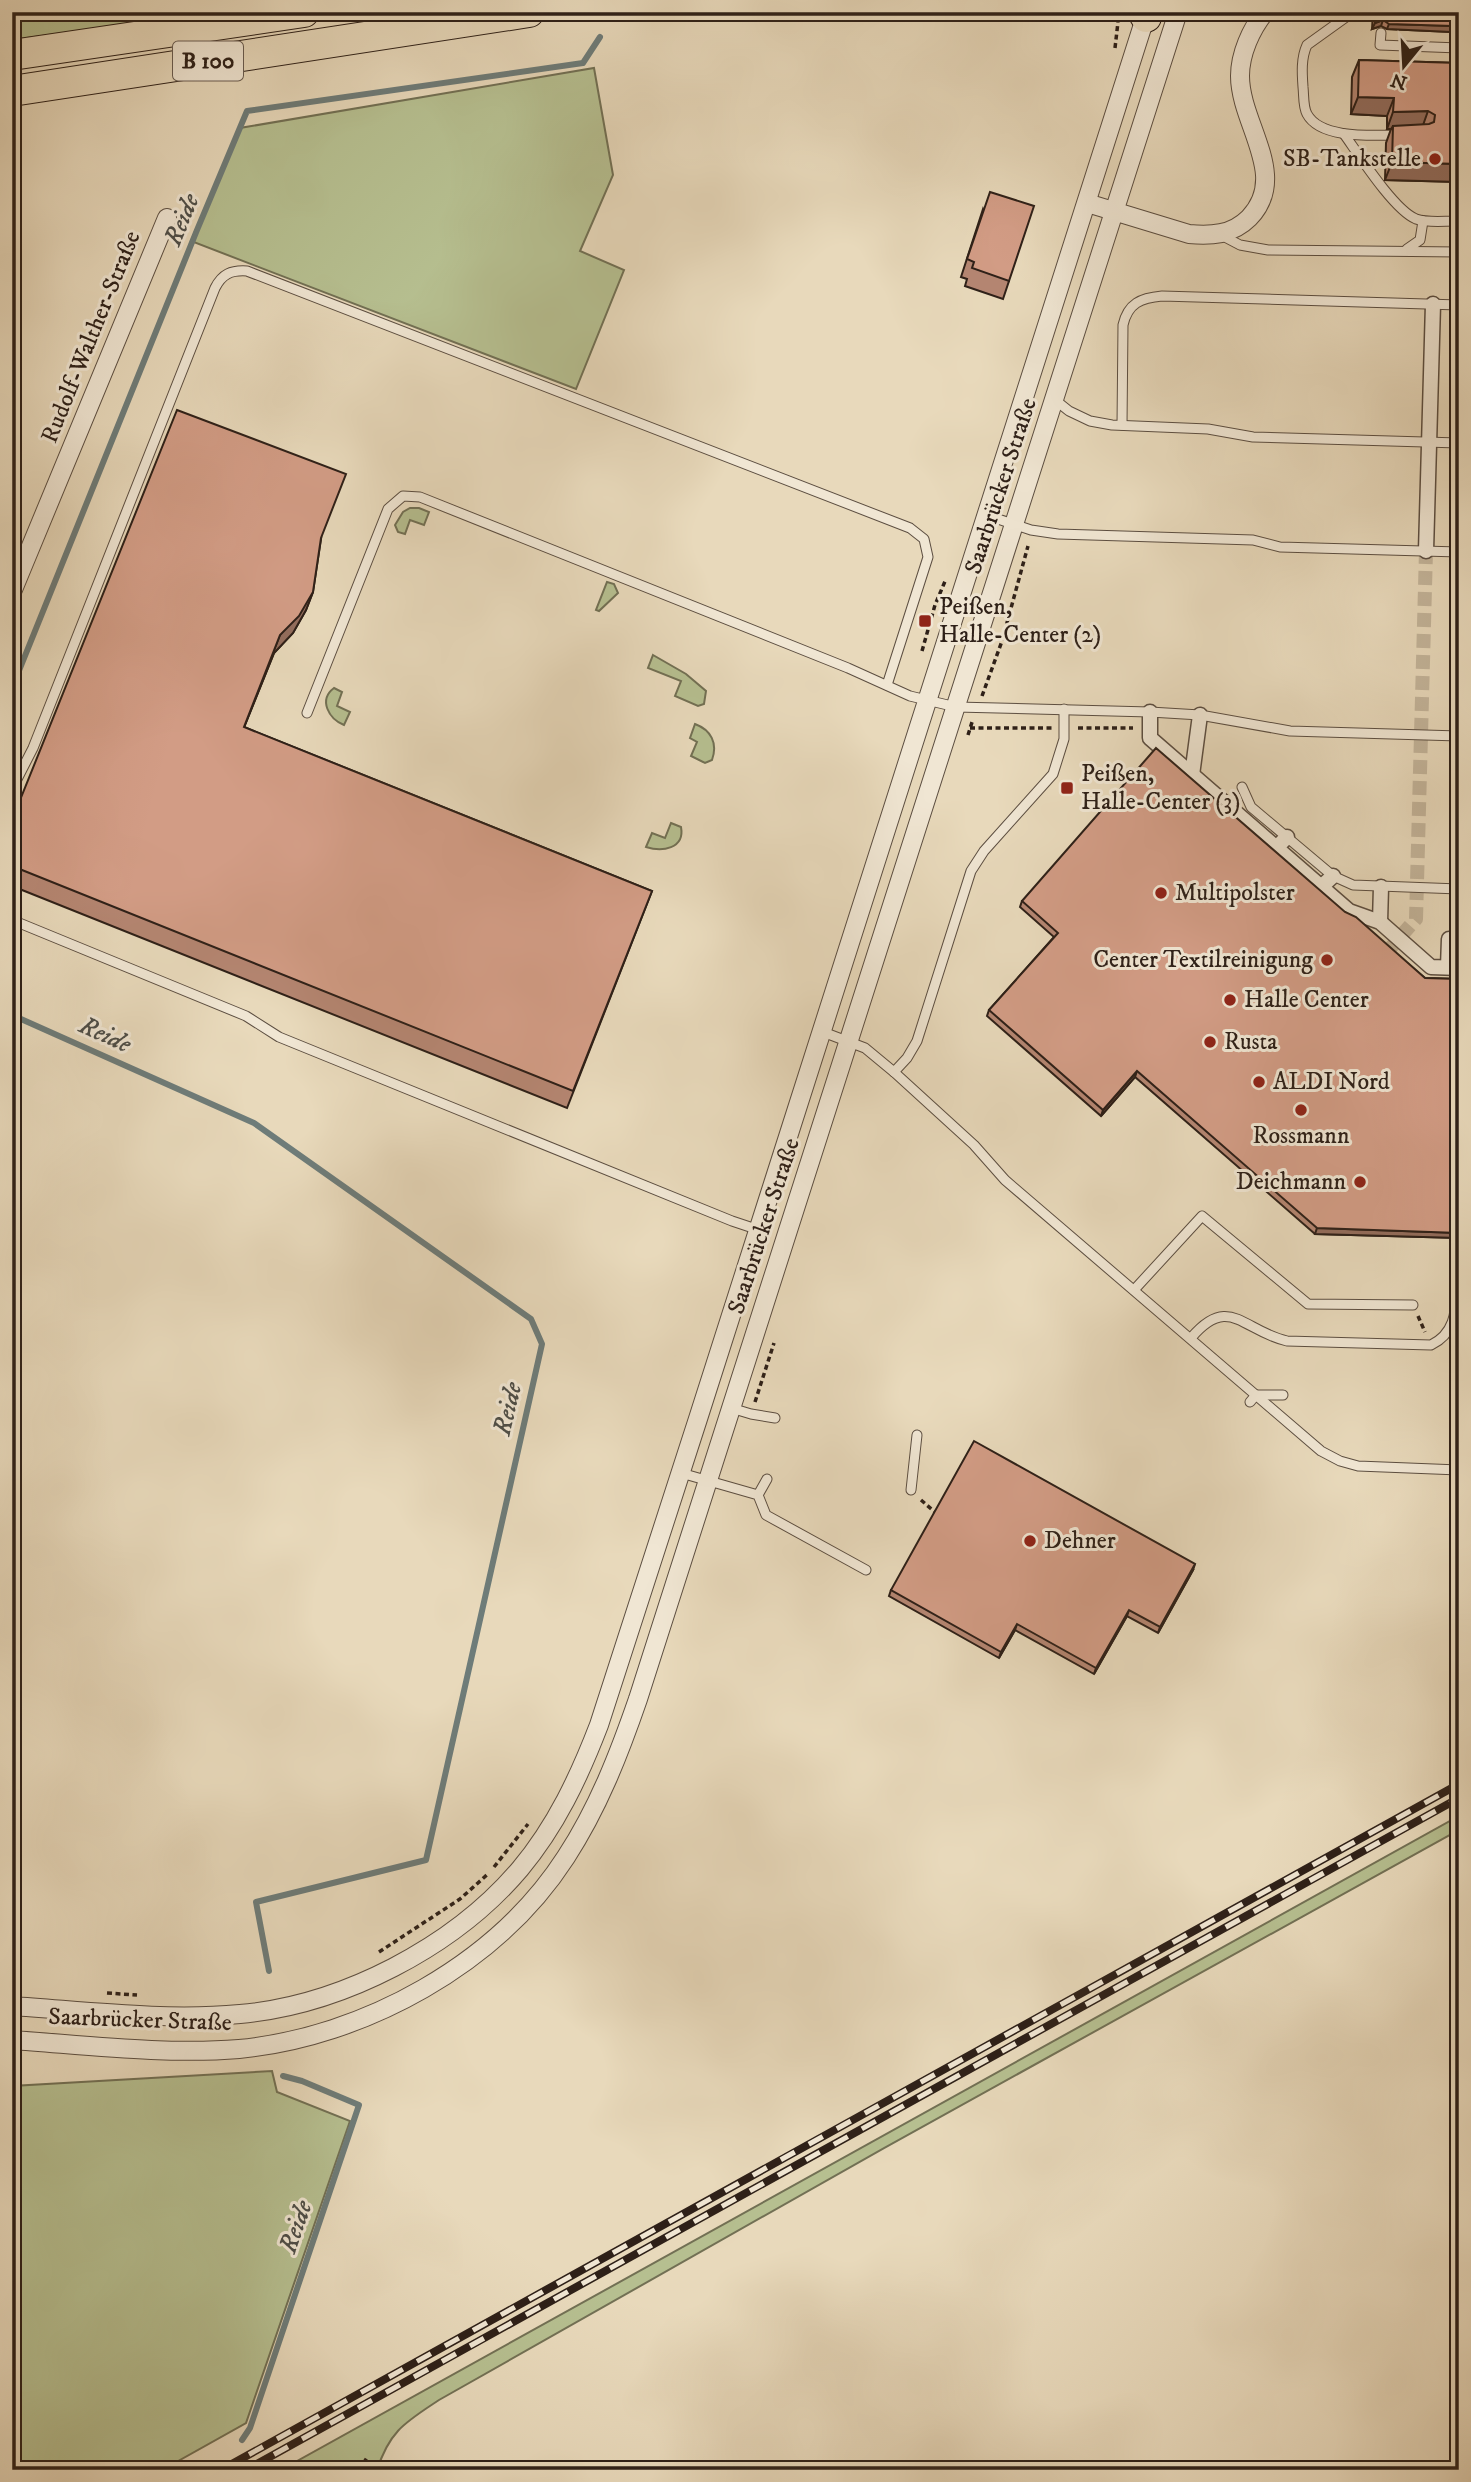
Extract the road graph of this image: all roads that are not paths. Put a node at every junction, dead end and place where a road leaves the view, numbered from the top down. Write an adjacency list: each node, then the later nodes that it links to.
1 (304, 12): 9 (main road, B 100)
2 (529, 12): 10 (main road, B 100)
3 (1178, 12): 14 (street, Saarbrücker Straße)
4 (1265, 12): 18 (street)
5 (1353, 12): 11 (lane)
6 (1145, 14): 13 (street, Saarbrücker Straße)
7 (1381, 33): 8 (lane)
8 (1459, 48)
9 (12, 55)
10 (12, 91)
11 (1341, 133): 12 (lane); 17 (lane)
12 (1409, 135)
13 (1087, 203): 14 (street); 28 (street, Saarbrücker Straße)
14 (1114, 211): 18 (street); 24 (street, Saarbrücker Straße)
15 (167, 218): 32 (street, Rudolf-Walther-Straße)
16 (1457, 218): 17 (lane); 19 (lane)
17 (1423, 221): 20 (lane)
18 (1220, 234): 20 (lane)
19 (1459, 240)
20 (1399, 250): 21 (lane)
21 (1459, 252)
22 (1433, 304): 23 (lane); 25 (lane); 26 (street)
23 (1459, 305)
24 (1054, 399): 25 (lane); 29 (street, Saarbrücker Straße)
25 (1117, 425): 26 (lane)
26 (1429, 442): 27 (lane); 30 (street)
27 (1459, 443)
28 (986, 515): 29 (lane); 34 (street, Saarbrücker Straße)
29 (1023, 527): 30 (lane); 35 (street, Saarbrücker Straße)
30 (1426, 551): 31 (lane)
31 (1459, 552)
32 (12, 592)
33 (887, 685): 34 (lane); 38 (lane); 43 (lane)
34 (928, 701): 35 (lane); 53 (street, Saarbrücker Straße)
35 (956, 707): 36 (lane); 54 (street, Saarbrücker Straße)
36 (1064, 709): 37 (lane); 55 (lane)
37 (1150, 712): 39 (lane); 41 (street)
38 (307, 713)
39 (1200, 715): 40 (lane); 41 (street)
40 (1459, 736)
41 (1192, 775): 44 (street)
42 (1242, 787): 44 (lane)
43 (12, 789)
44 (1282, 843): 45 (lane); 46 (street)
45 (1333, 876): 46 (street); 47 (lane)
46 (1321, 887): 50 (street)
47 (1381, 887): 48 (lane); 50 (street)
48 (1459, 889)
49 (12, 920): 56 (lane)
50 (1380, 922): 52 (street)
51 (1450, 939): 52 (street)
52 (1453, 968)
53 (823, 1032): 54 (lane); 56 (street, Saarbrücker Straße)
54 (850, 1041): 55 (lane); 63 (street, Saarbrücker Straße)
55 (894, 1072): 57 (lane)
56 (759, 1230): 67 (street, Saarbrücker Straße)
57 (1134, 1290): 59 (lane); 60 (lane)
58 (1457, 1290): 60 (lane)
59 (1413, 1305)
60 (1191, 1338): 62 (lane)
61 (1283, 1395): 62 (lane)
62 (1253, 1398): 66 (lane)
63 (731, 1408): 64 (lane); 69 (street, Saarbrücker Straße)
64 (775, 1418)
65 (916, 1435): 70 (lane)
66 (1459, 1470)
67 (681, 1473): 69 (lane); 73 (street, Saarbrücker Straße)
68 (767, 1479): 71 (lane)
69 (707, 1482): 71 (lane); 74 (street, Saarbrücker Straße)
70 (911, 1490)
71 (758, 1495): 72 (lane)
72 (866, 1570)
73 (12, 2006)
74 (12, 2040)

